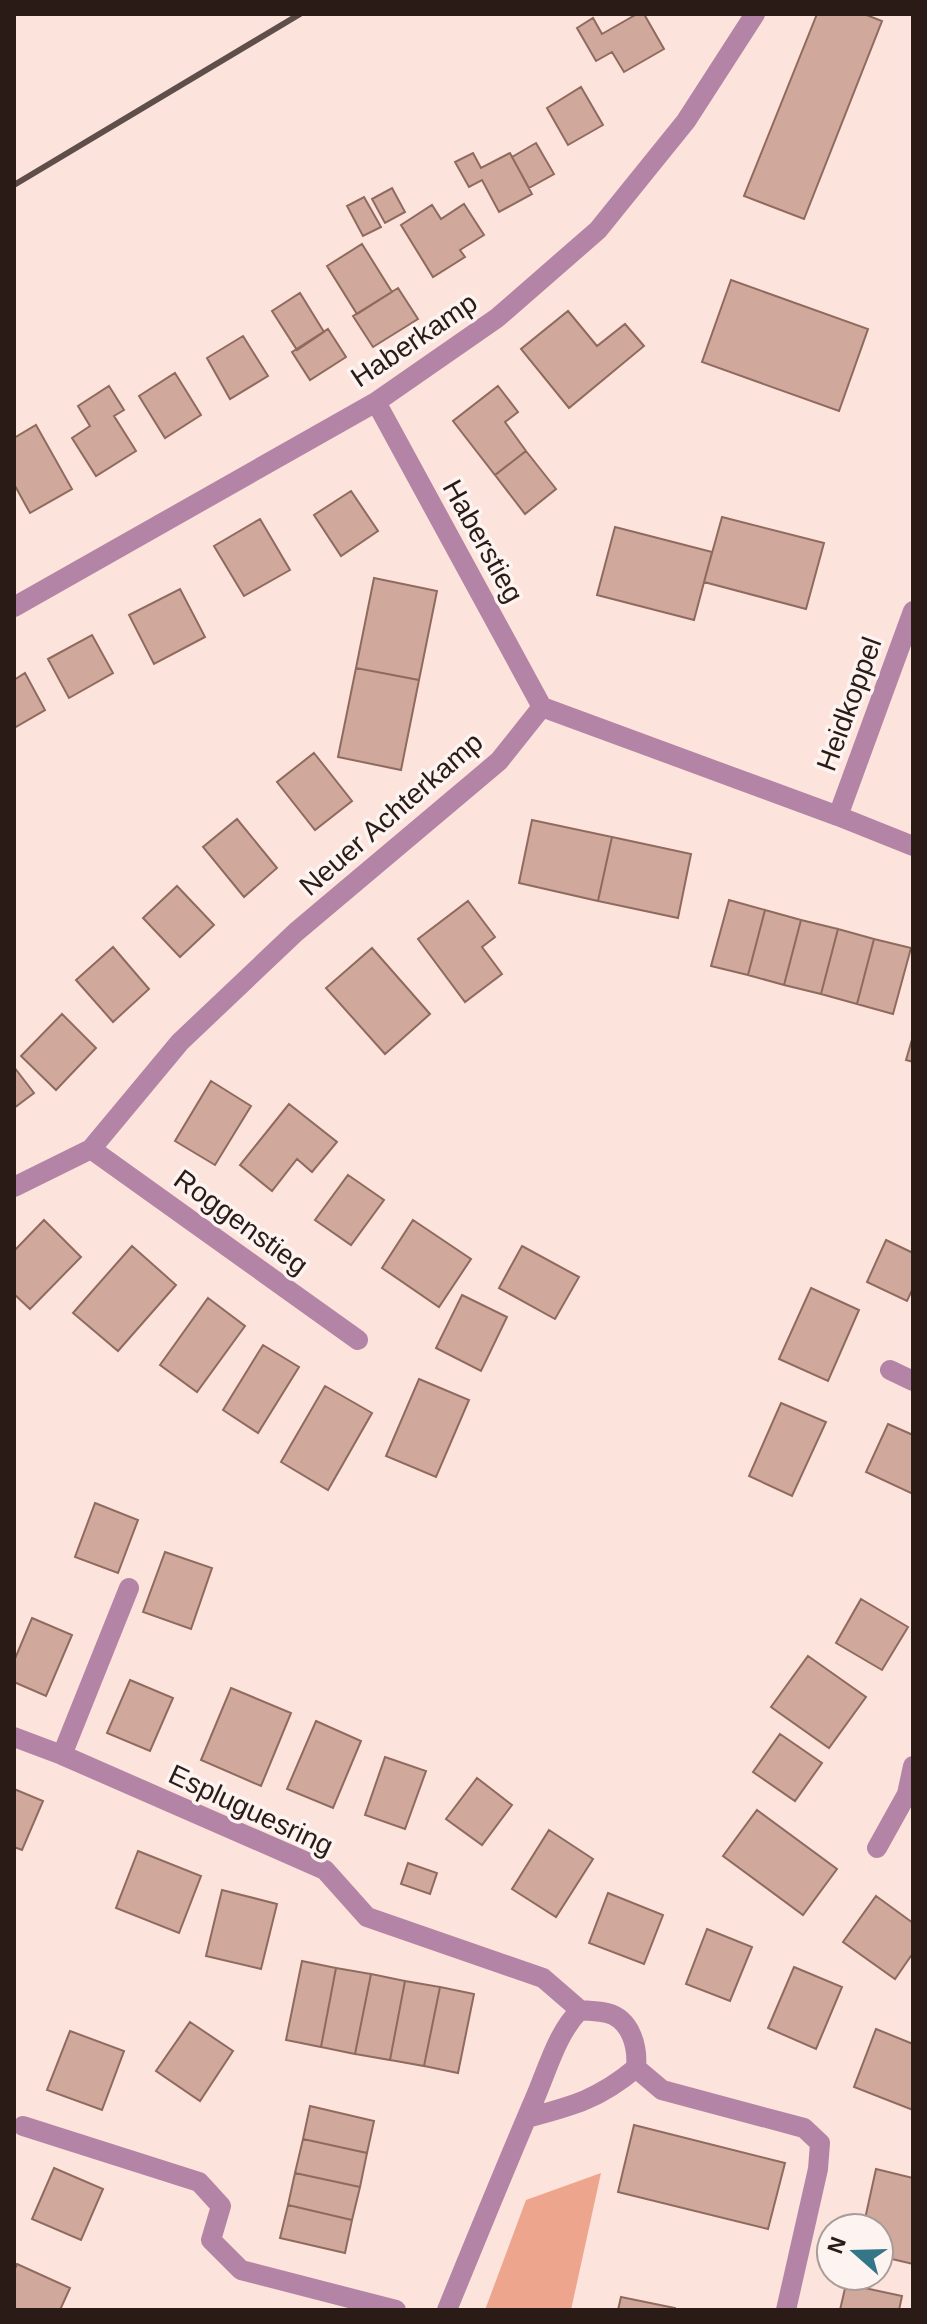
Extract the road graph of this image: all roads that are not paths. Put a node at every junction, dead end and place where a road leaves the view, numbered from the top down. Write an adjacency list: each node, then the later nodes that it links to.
1 (755, 14): 2 (street, Haberkamp)
2 (376, 402): 3 (street, Haberkamp); 5 (street, Haberstieg)
3 (14, 607)
4 (913, 611): 6 (street, Heidkoppel)
5 (542, 707): 6 (street); 8 (street, Neuer Achterkamp)
6 (838, 816): 7 (street)
7 (913, 846)
8 (91, 1149): 9 (street, Neuer Achterkamp); 10 (street, Roggenstieg)
9 (14, 1187)
10 (358, 1340)
11 (890, 1370): 12 (street)
12 (913, 1381)
13 (129, 1588): 15 (street)
14 (14, 1737): 15 (street, Espluguesring)
15 (62, 1755): 18 (street, Espluguesring)
16 (913, 1766): 17 (street)
17 (877, 1848)
18 (580, 2010): 19 (street); 20 (street)
19 (636, 2068): 20 (street); 24 (street)
20 (527, 2118): 23 (street)
21 (23, 2126): 22 (street)
22 (396, 2310)
23 (447, 2310)
24 (786, 2310)

